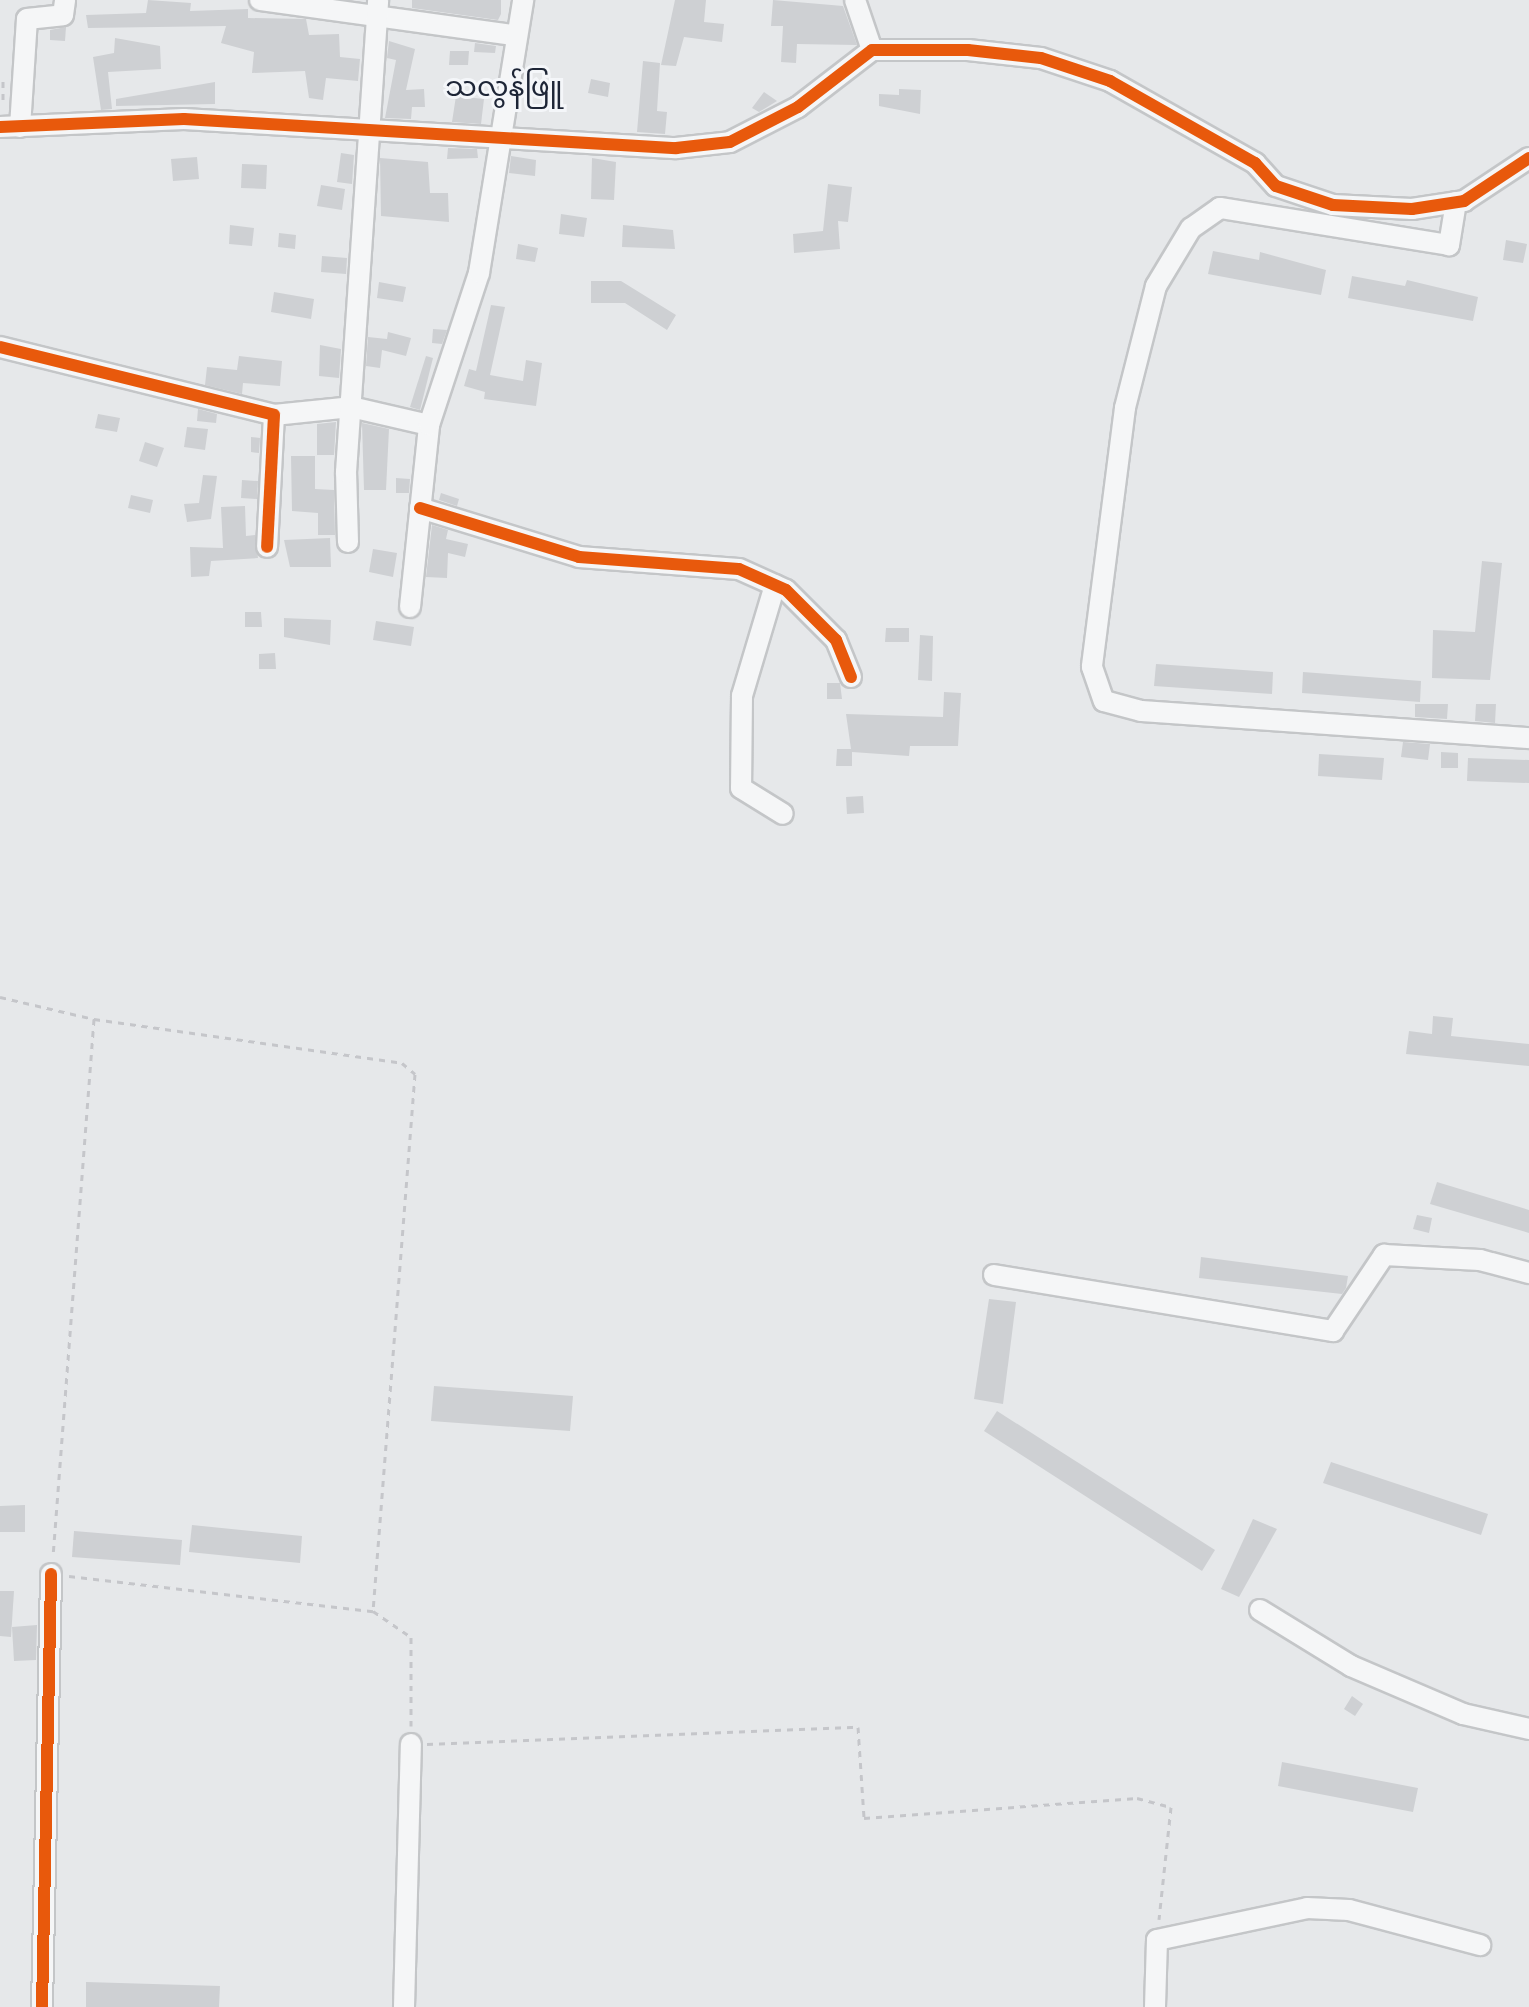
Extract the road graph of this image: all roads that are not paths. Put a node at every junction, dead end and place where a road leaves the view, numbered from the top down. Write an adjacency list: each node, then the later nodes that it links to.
1 (65, 0): 8 (street)
2 (260, 0): 5 (street)
3 (523, 0): 6 (street)
4 (855, 0): 7 (street)
5 (378, 10): 6 (street); 9 (street)
6 (513, 35): 10 (street)
7 (872, 50): 10 (street); 12 (street)
8 (10, 127): 9 (street)
9 (370, 130): 10 (street); 14 (street)
10 (497, 135): 16 (street)
11 (1529, 158): 12 (street)
12 (1456, 202): 23 (street)
13 (0, 347): 15 (street)
14 (351, 407): 15 (street); 16 (street); 18 (street)
15 (274, 415): 19 (street)
16 (429, 425): 17 (street)
17 (420, 508): 20 (street); 21 (street)
18 (348, 542)
19 (267, 547)
20 (775, 585): 22 (street); 24 (street)
21 (410, 607)
22 (851, 677)
23 (1529, 738)
24 (783, 814)
25 (1529, 1273): 26 (street)
26 (994, 1275)
27 (51, 1574): 32 (street)
28 (1260, 1610): 29 (street)
29 (1529, 1729)
30 (411, 1744): 33 (street)
31 (1480, 1945): 34 (street)
32 (42, 2007)
33 (404, 2007)
34 (1155, 2007)

